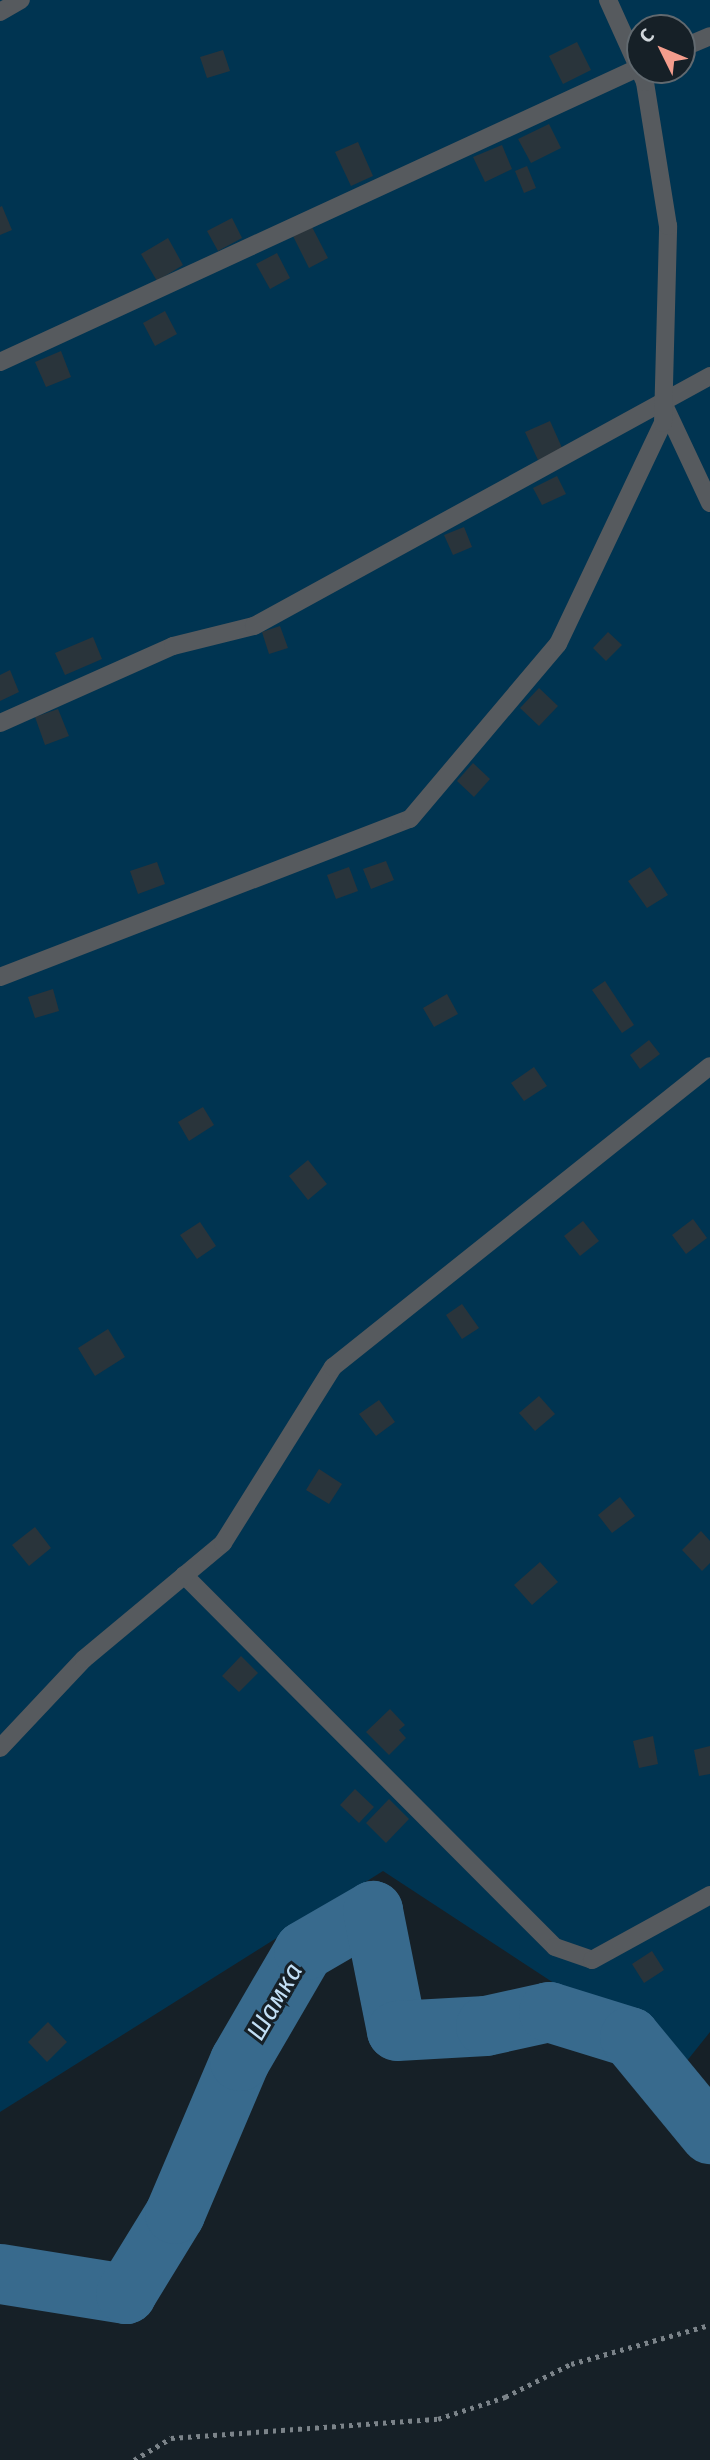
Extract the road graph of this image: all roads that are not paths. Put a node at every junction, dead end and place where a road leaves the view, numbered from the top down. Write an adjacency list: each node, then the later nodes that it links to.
1 (21, 0): 3 (lane)
2 (608, 0): 4 (lane)
3 (0, 12)
4 (626, 39)
5 (626, 73): 7 (lane)
6 (642, 84): 9 (lane)
7 (0, 362)
8 (710, 376): 9 (lane)
9 (663, 404): 10 (lane); 11 (lane); 12 (lane)
10 (710, 503)
11 (0, 723)
12 (0, 977)
13 (710, 1066): 14 (lane)
14 (184, 1575): 15 (lane); 16 (lane)
15 (0, 1748)
16 (710, 1895)

